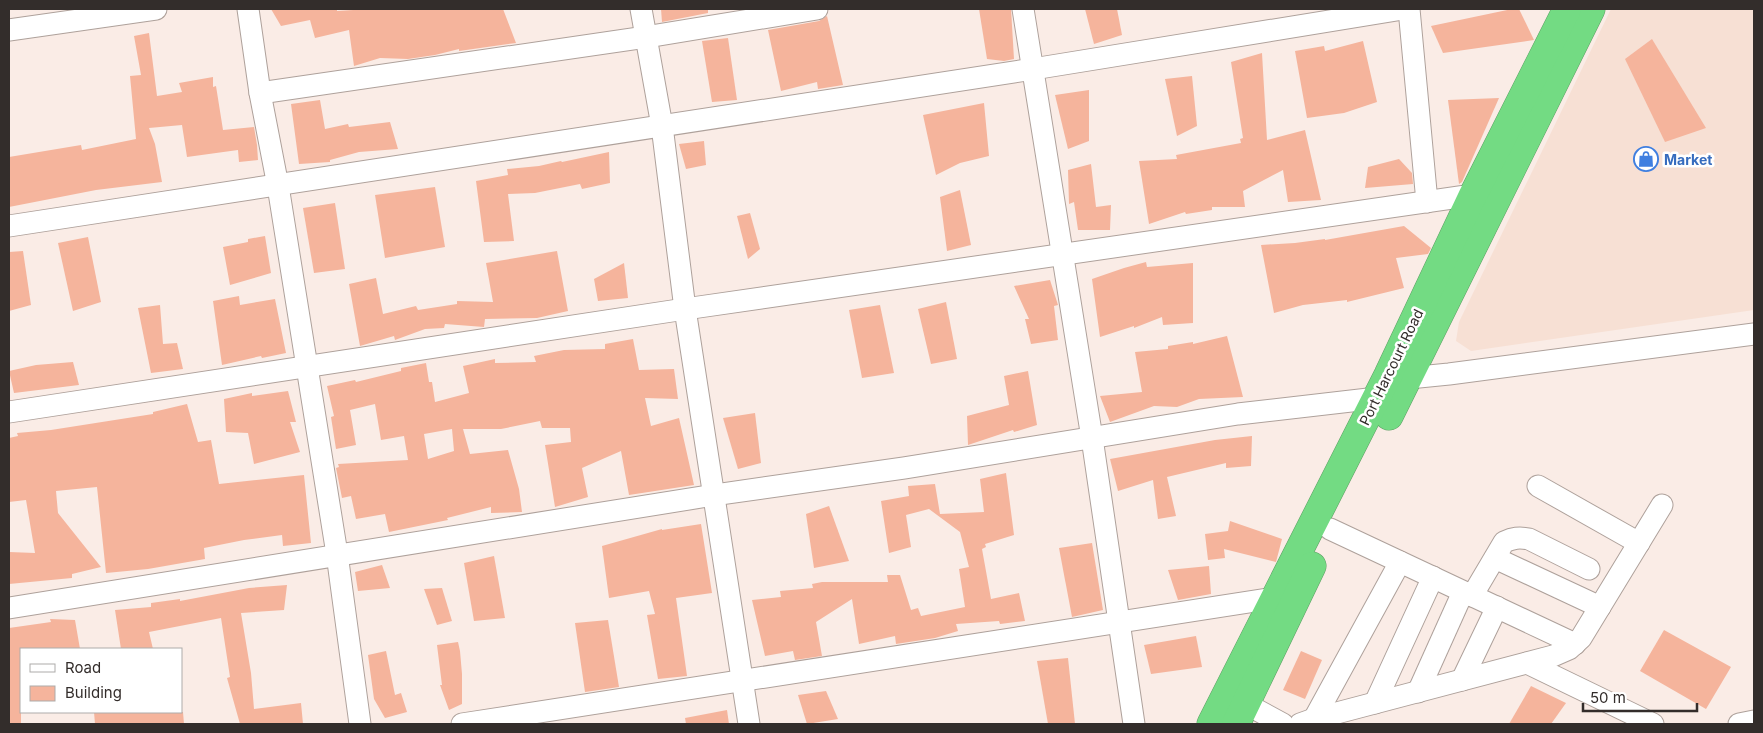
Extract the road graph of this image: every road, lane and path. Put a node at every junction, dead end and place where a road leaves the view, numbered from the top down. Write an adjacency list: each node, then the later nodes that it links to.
1 (156, 9): 10 (street)
2 (248, 9): 13 (street)
3 (640, 9): 11 (street)
4 (817, 9): 11 (street)
5 (1023, 9): 12 (street)
6 (1403, 9): 12 (street)
7 (1409, 9): 17 (street)
8 (1567, 9): 16 (highway, Port Harcourt Road)
9 (1591, 9): 23 (highway, Port Harcourt Road)
10 (9, 30)
11 (646, 37): 13 (street); 14 (street)
12 (1033, 70): 14 (street); 19 (street)
13 (260, 94): 15 (street)
14 (662, 126): 15 (street); 20 (street)
15 (278, 186): 18 (street); 22 (street)
16 (1473, 195): 17 (street); 23 (highway, Port Harcourt Road)
17 (1428, 202): 19 (street)
18 (9, 226)
19 (1062, 253): 20 (street); 25 (street)
20 (685, 309): 22 (street); 27 (street)
21 (1754, 334): 23 (street)
22 (306, 367): 24 (street); 31 (street)
23 (1391, 384): 25 (street); 29 (highway, Port Harcourt Road); 37 (highway, Port Harcourt Road)
24 (9, 412)
25 (1092, 438): 27 (street); 41 (street)
26 (1538, 486): 30 (street)
27 (714, 495): 31 (street); 45 (street)
28 (1662, 504): 30 (street)
29 (1330, 529): 33 (street); 48 (highway, Port Harcourt Road)
30 (1639, 543): 39 (street)
31 (337, 554): 40 (street); 51 (street)
32 (1495, 558): 34 (street); 36 (street); 39 (street)
33 (1400, 562): 35 (street); 50 (street)
34 (1589, 569)
35 (1433, 577): 36 (street); 47 (street)
36 (1468, 594): 38 (street); 46 (street)
37 (1275, 598): 41 (street); 48 (highway, Port Harcourt Road)
38 (1496, 607): 42 (street); 44 (street)
39 (1600, 607): 42 (street)
40 (9, 608)
41 (1120, 622): 45 (street); 54 (street)
42 (1574, 644): 43 (street)
43 (1526, 663): 44 (street); 57 (street)
44 (1462, 680): 46 (street)
45 (743, 681): 52 (street); 53 (street)
46 (1418, 692): 47 (street)
47 (1375, 703): 50 (street)
48 (1236, 708): 55 (highway, Port Harcourt Road); 56 (street)
49 (1754, 721): 58 (street)
50 (1307, 722)
51 (360, 724)
52 (462, 724)
53 (749, 724)
54 (1134, 724)
55 (1211, 724)
56 (1283, 724)
57 (1653, 724)
58 (1739, 724)

